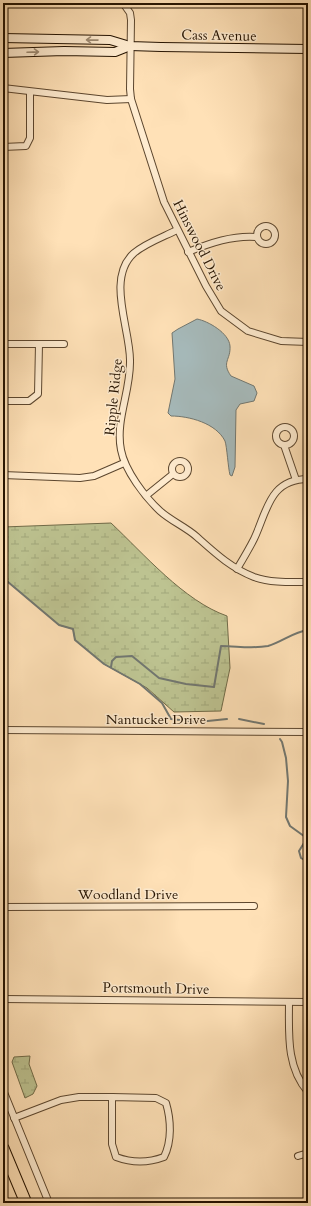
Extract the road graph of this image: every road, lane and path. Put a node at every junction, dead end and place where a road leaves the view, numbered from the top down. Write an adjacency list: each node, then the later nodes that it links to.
1 (123, 3): 3 (street, Hinswood Drive)
2 (3, 38): 3 (main road, Cass Avenue, one-way to 2)
3 (130, 46): 4 (main road, Cass Avenue); 5 (main road, Cass Avenue, one-way to 3); 8 (street, Hinswood Drive)
4 (308, 49)
5 (3, 53)
6 (3, 88): 7 (street)
7 (30, 93): 8 (street); 9 (street)
8 (131, 99): 10 (street, Hinswood Drive)
9 (3, 147)
10 (177, 230): 12 (street, Hinswood Drive); 19 (street, Ripple Ridge)
11 (257, 237): 12 (street)
12 (188, 252): 13 (street, Hinswood Drive)
13 (308, 342)
14 (3, 344): 15 (street)
15 (39, 344): 16 (street); 17 (street)
16 (64, 344)
17 (3, 401)
18 (284, 445): 23 (street)
19 (124, 463): 21 (street); 24 (street, Ripple Ridge)
20 (173, 474): 24 (street)
21 (3, 475)
22 (308, 479): 23 (street)
23 (296, 480): 25 (street)
24 (147, 495): 25 (street, Ripple Ridge)
25 (237, 569): 26 (street, Ripple Ridge)
26 (308, 582)
27 (3, 730): 28 (street, Nantucket Drive)
28 (308, 732)
29 (254, 906): 30 (street, Woodland Drive)
30 (3, 907)
31 (3, 999): 32 (street, Portsmouth Drive)
32 (289, 1002): 33 (street, Portsmouth Drive); 35 (street)
33 (308, 1002)
34 (3, 1090): 37 (street)
35 (308, 1092)
36 (112, 1097): 36 (street); 37 (street)
37 (14, 1118): 42 (street)
38 (3, 1148): 41 (highway)
39 (308, 1153): 40 (street)
40 (298, 1156)
41 (26, 1203)
42 (49, 1203)

